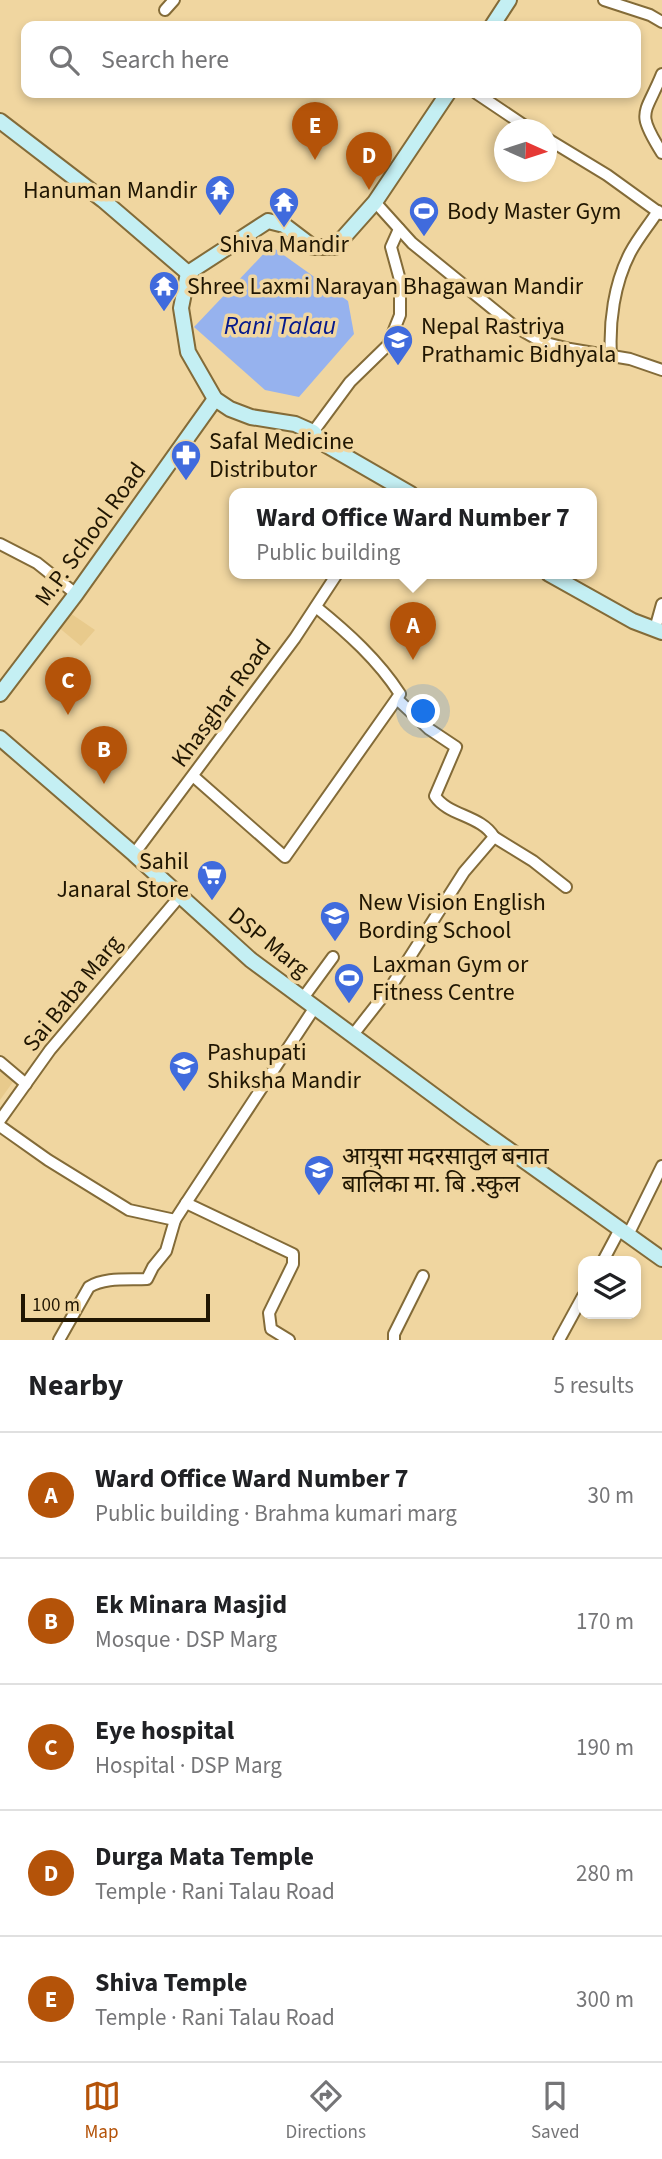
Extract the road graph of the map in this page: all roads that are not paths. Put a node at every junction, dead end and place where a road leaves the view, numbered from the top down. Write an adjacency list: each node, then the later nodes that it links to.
1 (174, 0): 4 (street)
2 (509, 0): 5 (street)
3 (604, 0): 6 (street)
4 (165, 10)
5 (495, 21)
6 (662, 22)
7 (662, 74): 13 (street)
8 (445, 98): 14 (street)
9 (483, 98): 10 (street)
10 (515, 119)
11 (0, 121): 17 (street)
12 (557, 144): 15 (street)
13 (662, 153)
14 (375, 202): 16 (street); 17 (street)
15 (661, 213): 18 (street)
16 (399, 229): 18 (street); 21 (street)
17 (188, 273): 20 (street)
18 (611, 356): 19 (street)
19 (662, 370)
20 (215, 399): 21 (street); 26 (street, M.P. School Road)
21 (313, 432): 22 (street)
22 (390, 488)
23 (0, 544): 26 (street)
24 (334, 579): 28 (street, Khasghar Road)
25 (558, 579): 29 (street)
26 (76, 594): 30 (street, M.P. School Road)
27 (662, 604): 29 (street)
28 (316, 607): 31 (street); 33 (street, Khasghar Road)
29 (658, 631)
30 (0, 694)
31 (397, 699): 33 (street); 34 (street)
32 (0, 738): 35 (street, DSP Marg)
33 (193, 776): 35 (street, Khasghar Road)
34 (494, 837): 36 (street); 40 (street)
35 (134, 854): 37 (street, DSP Marg)
36 (566, 887)
37 (180, 896): 39 (street, DSP Marg); 42 (street, Sai Baba Marg)
38 (333, 957): 39 (street)
39 (309, 1003): 40 (street, DSP Marg); 46 (street)
40 (352, 1036): 48 (street, DSP Marg)
41 (0, 1062): 42 (street)
42 (26, 1084): 43 (street, Sai Baba Marg)
43 (0, 1120)
44 (0, 1126): 47 (street)
45 (662, 1166): 48 (street)
46 (186, 1203): 47 (street); 54 (street)
47 (175, 1220): 53 (street)
48 (624, 1232): 49 (street); 50 (street, DSP Marg)
49 (607, 1256)
50 (662, 1259)
51 (423, 1276): 55 (street)
52 (578, 1305): 56 (street)
53 (59, 1340)
54 (289, 1340)
55 (394, 1340)
56 (559, 1340)

